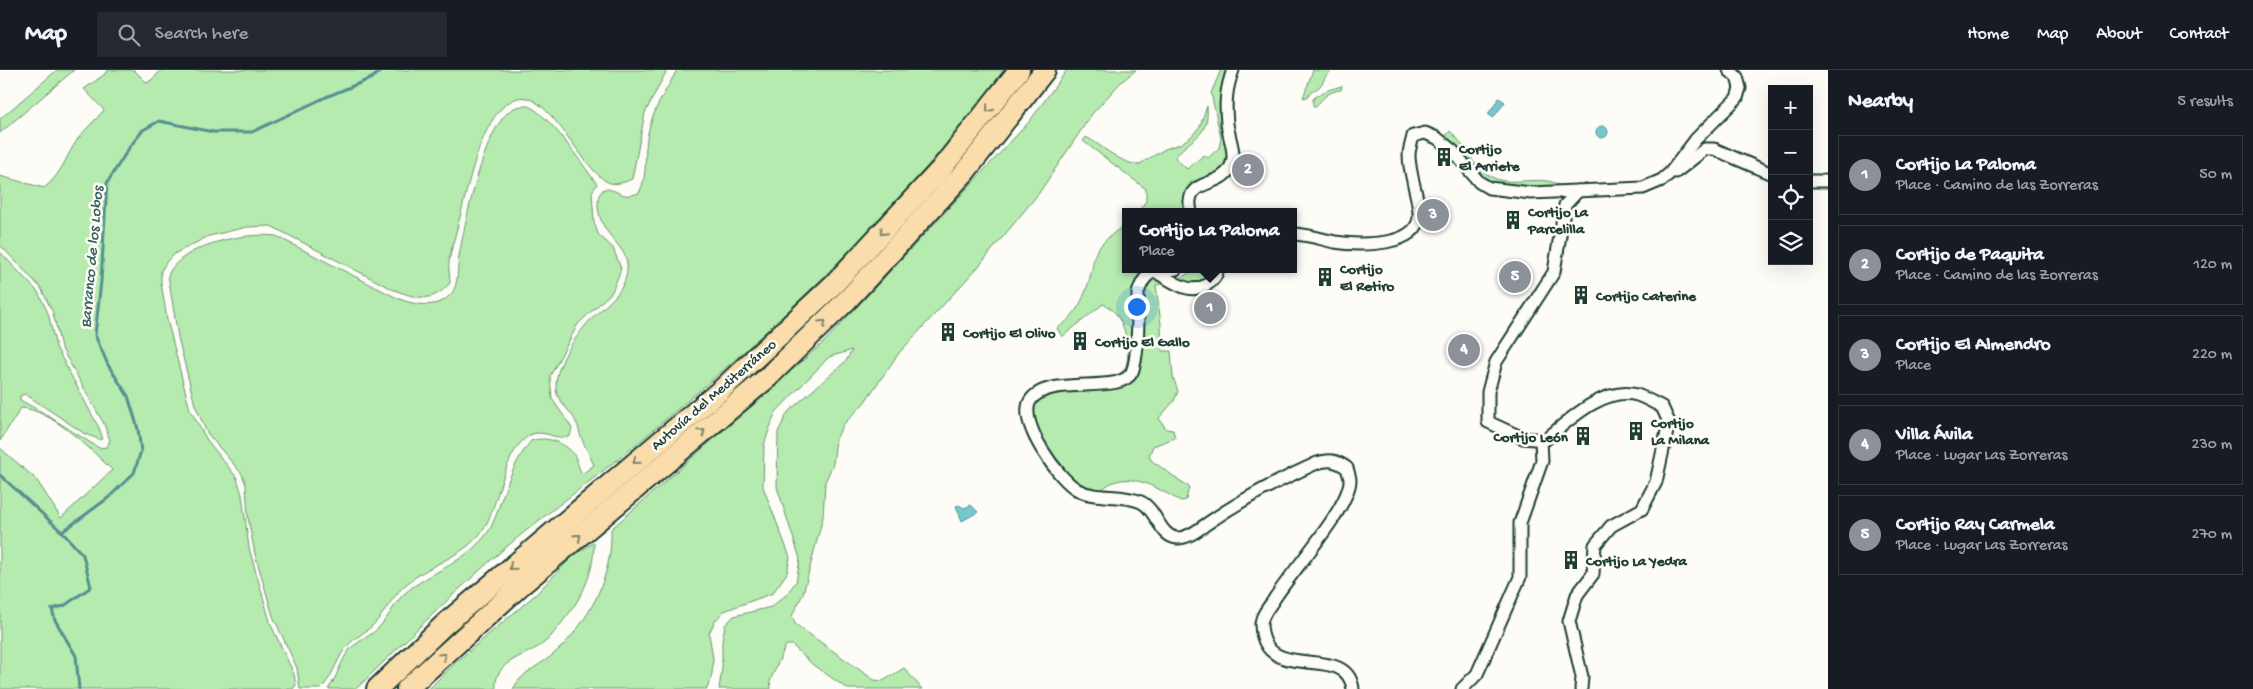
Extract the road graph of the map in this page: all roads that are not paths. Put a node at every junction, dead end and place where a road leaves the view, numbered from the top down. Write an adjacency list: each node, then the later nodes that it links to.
1 (1019, 70): 16 (highway, Autovía del Mediterráneo, one-way to 16)
2 (1045, 70): 17 (highway, Autovía del Mediterráneo, one-way to 2)
3 (1233, 70): 10 (street)
4 (1729, 70): 6 (street)
5 (1768, 172): 6 (street)
6 (1670, 173): 9 (street)
7 (1813, 181): 8 (street)
8 (1828, 181)
9 (1578, 191): 11 (street); 15 (street)
10 (1190, 208)
11 (1297, 234)
12 (1151, 273): 18 (street)
13 (1158, 273): 14 (street)
14 (1217, 273)
15 (1542, 440): 19 (street); 20 (street)
16 (377, 689)
17 (408, 689)
18 (1353, 689)
19 (1462, 689)
20 (1581, 689)

